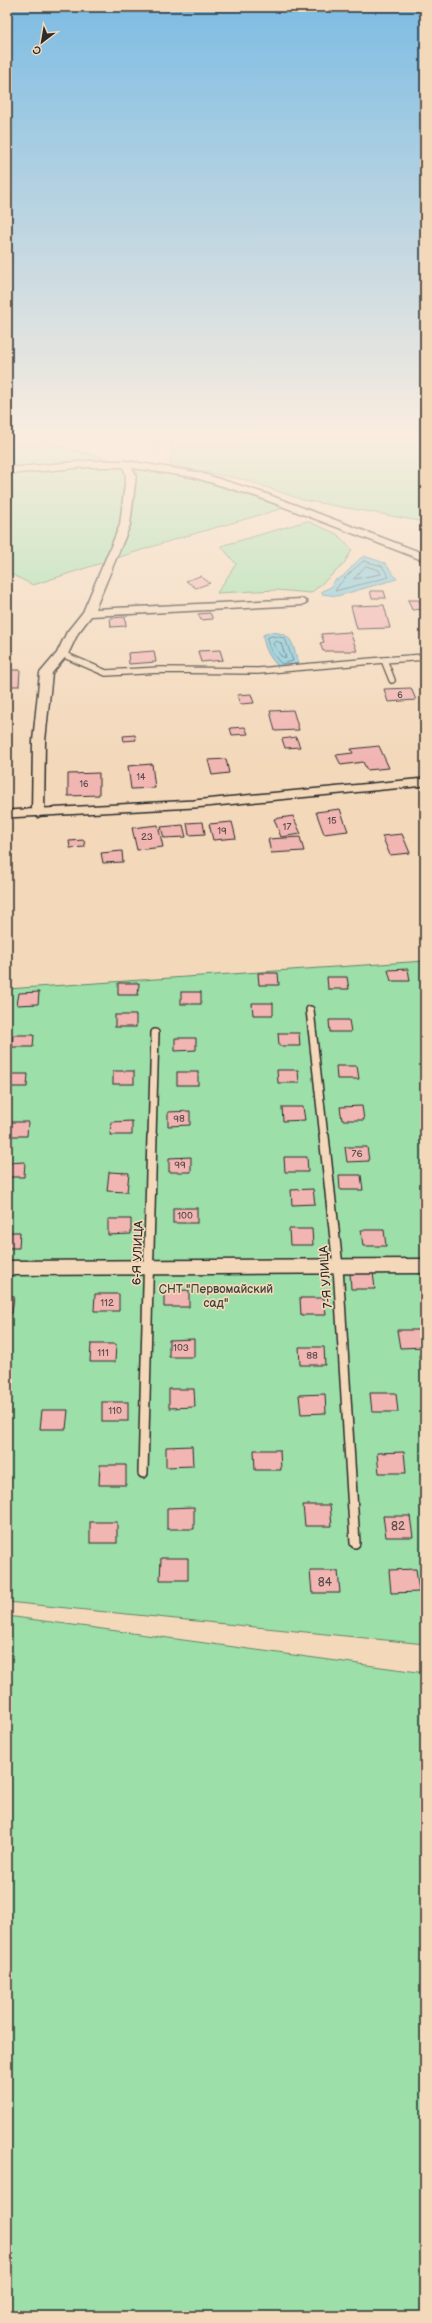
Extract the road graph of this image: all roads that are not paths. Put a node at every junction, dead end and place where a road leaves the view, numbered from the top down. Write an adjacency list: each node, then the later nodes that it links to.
1 (116, 547): 5 (street)
2 (397, 547): 3 (street)
3 (425, 558)
4 (302, 602): 5 (street)
5 (88, 613): 6 (street)
6 (62, 654): 8 (lane); 11 (street)
7 (425, 657): 8 (lane)
8 (384, 660): 9 (lane)
9 (392, 680)
10 (425, 782): 11 (lane)
11 (38, 813): 12 (lane)
12 (7, 814)
13 (310, 1010): 16 (lane, 7-Я УЛИЦА)
14 (155, 1033): 18 (lane, 6-Я УЛИЦА)
15 (425, 1266): 16 (street)
16 (338, 1267): 18 (street); 20 (lane, 7-Я УЛИЦА)
17 (7, 1268): 18 (street)
18 (150, 1268): 19 (lane, 6-Я УЛИЦА)
19 (143, 1473)
20 (355, 1543)

